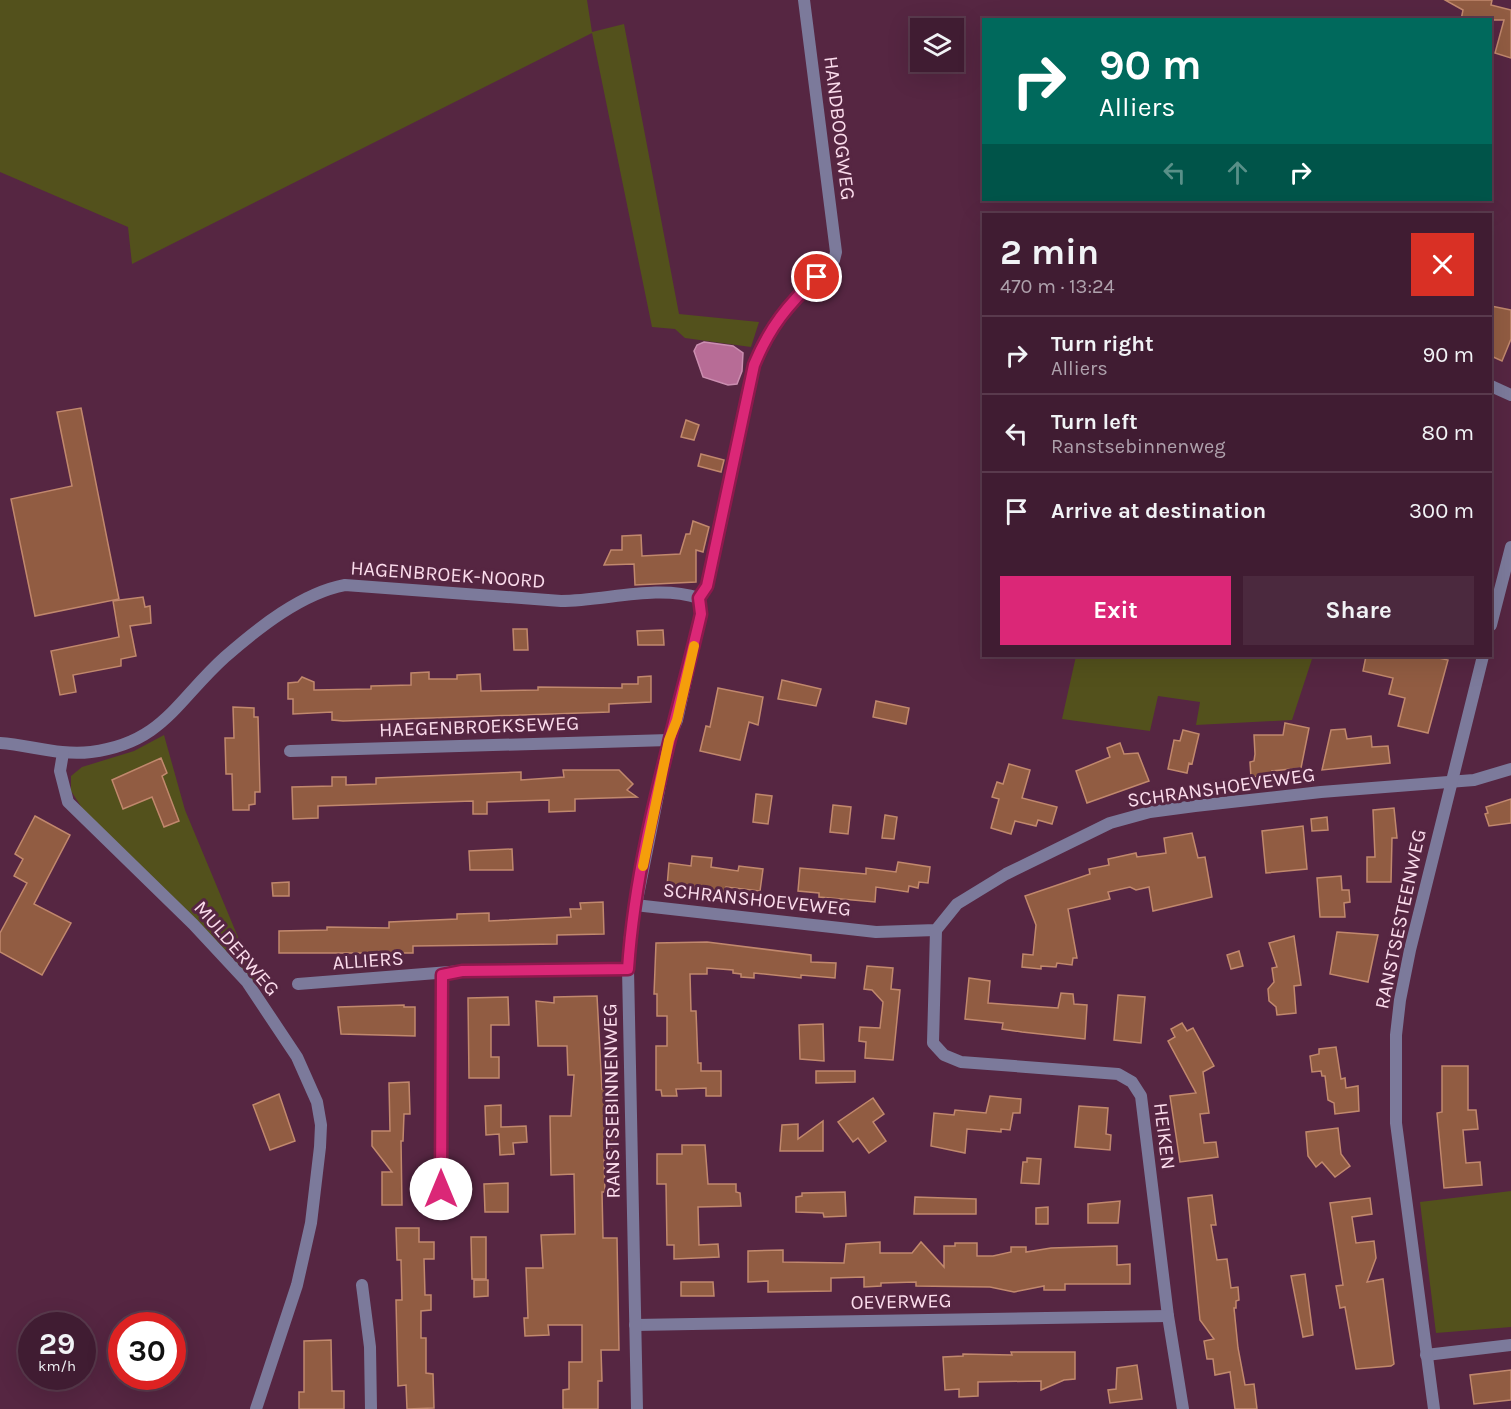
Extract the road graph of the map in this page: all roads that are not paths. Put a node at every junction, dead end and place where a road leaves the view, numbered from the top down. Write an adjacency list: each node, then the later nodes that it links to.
1 (804, 0): 2 (street, HANDBOOGWEG)
2 (834, 260): 6 (street, RANSTSEBINNENWEG)
3 (1492, 386): 4 (street)
4 (1511, 394)
5 (1511, 547): 7 (street)
6 (699, 598): 9 (street, RANSTSEBINNENWEG); 12 (street, HAGENBROEK-NOORD)
7 (1492, 621)
8 (1483, 657): 14 (street, RANSTSESTEENWEG)
9 (669, 740): 11 (street, HAEGENBROEKSEWEG); 15 (street, RANSTSEBINNENWEG)
10 (0, 743): 12 (street, HAGENBROEK-NOORD)
11 (290, 751)
12 (63, 753): 26 (street, MULDERWEG)
13 (1511, 769): 14 (street, SCHRANSHOEVEWEG)
14 (1450, 783): 16 (street, SCHRANSHOEVEWEG); 25 (street, RANSTSESTEENWEG)
15 (635, 904): 16 (street, SCHRANSHOEVEWEG); 17 (street, RANSTSEBINNENWEG)
16 (936, 930): 22 (street, HEIKEN)
17 (628, 969): 18 (street, ALLIERS); 23 (street, RANSTSEBINNENWEG)
18 (442, 975): 19 (street, ALLIERS); 20 (street)
19 (298, 984)
20 (441, 1213)
21 (362, 1285): 27 (street)
22 (1168, 1316): 23 (street, OEVERWEG); 29 (street, HEIKEN)
23 (635, 1325): 28 (street, RANSTSEBINNENWEG)
24 (1511, 1345): 25 (street)
25 (1426, 1355): 30 (street, RANSTSESTEENWEG)
26 (256, 1409)
27 (371, 1409)
28 (637, 1409)
29 (1183, 1409)
30 (1434, 1409)

